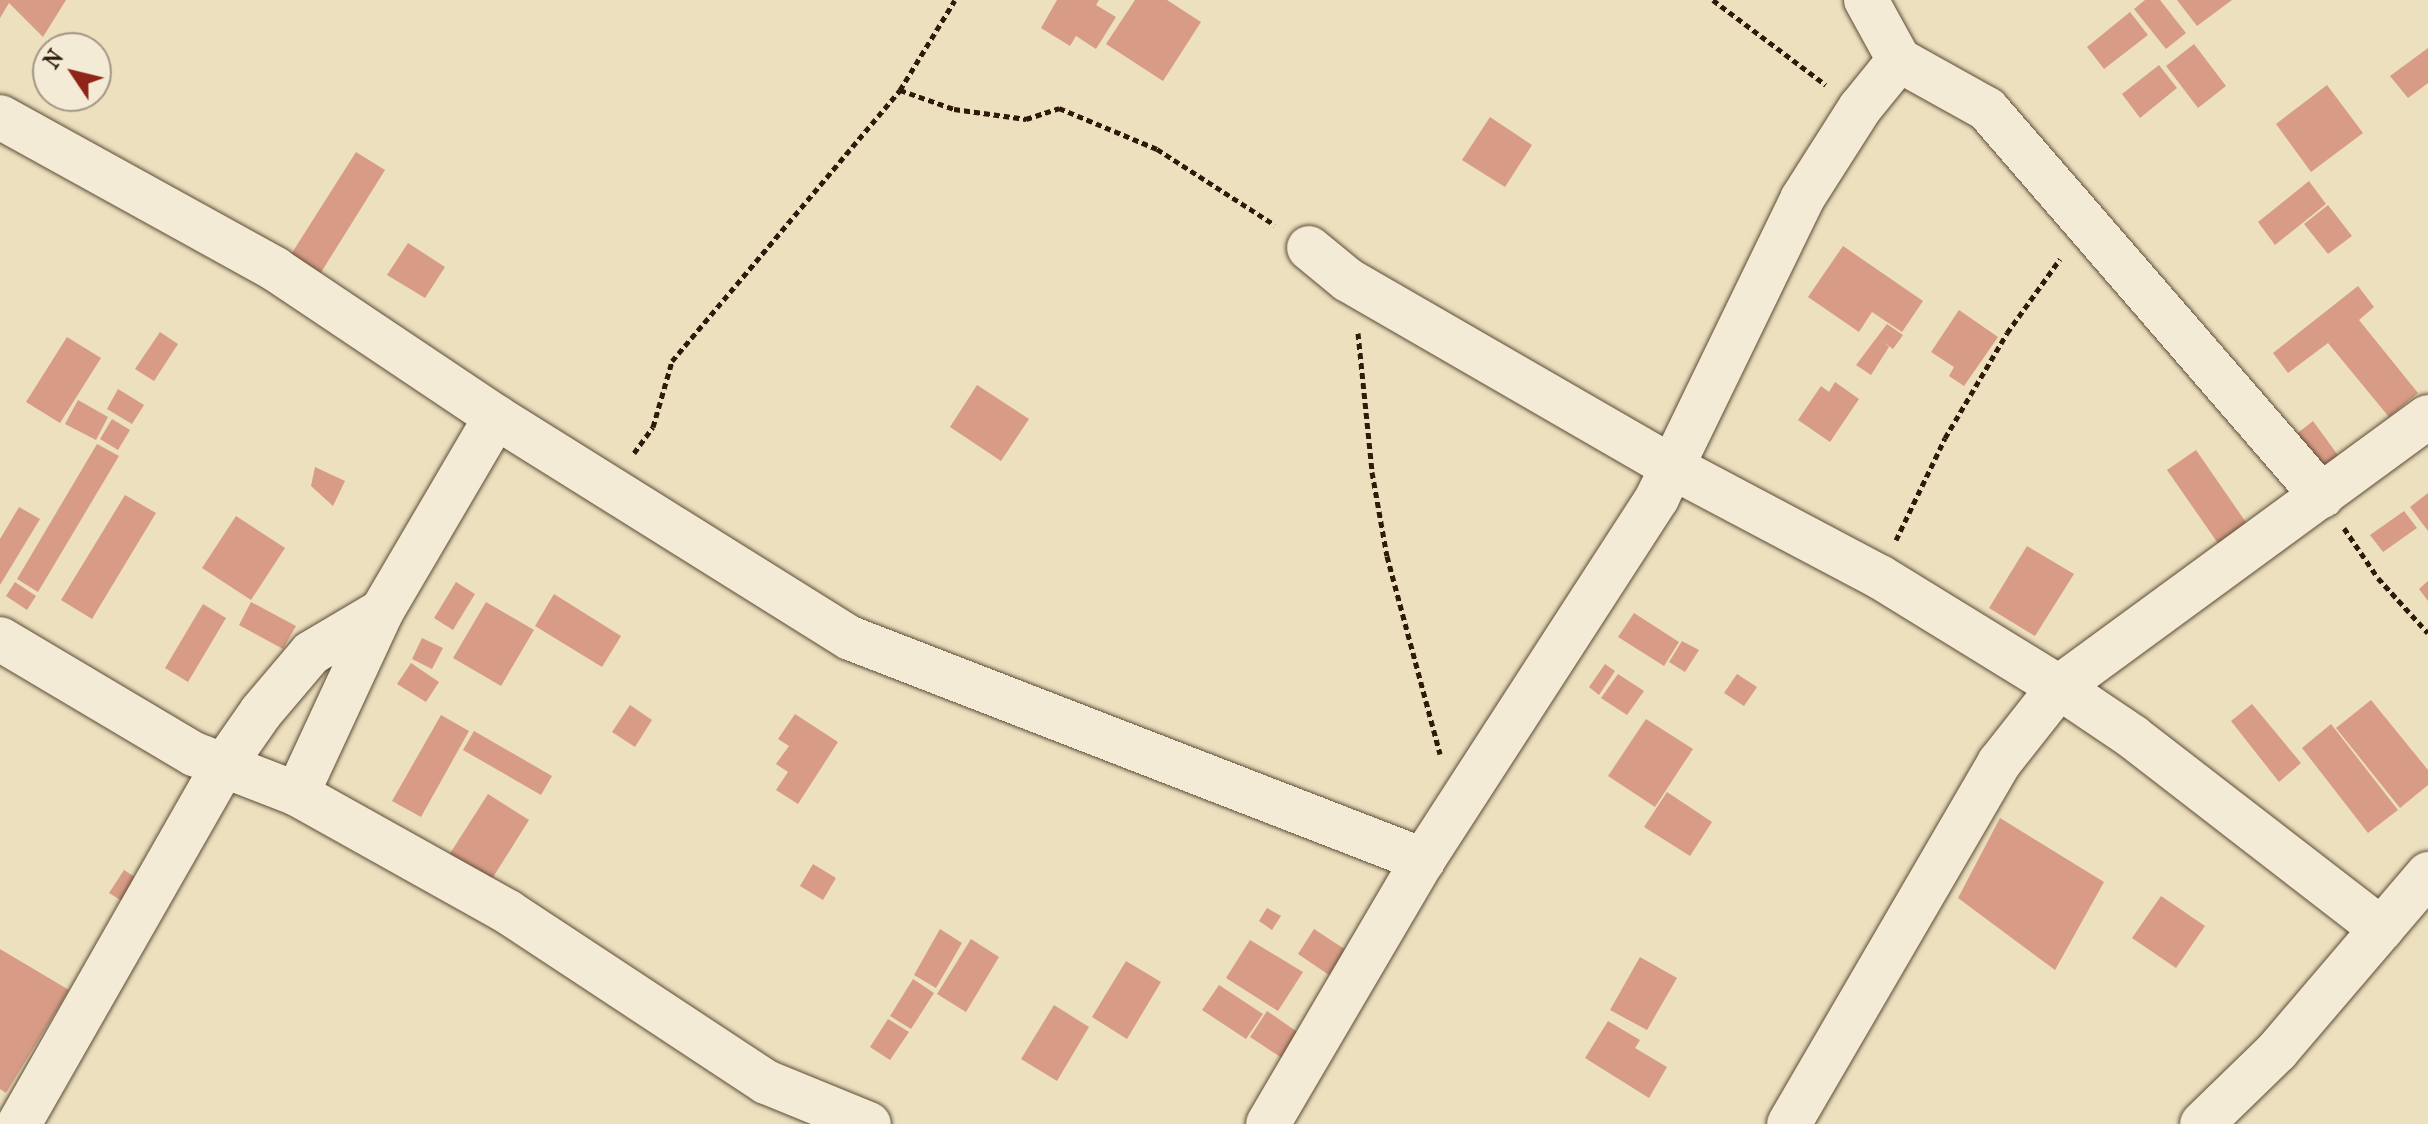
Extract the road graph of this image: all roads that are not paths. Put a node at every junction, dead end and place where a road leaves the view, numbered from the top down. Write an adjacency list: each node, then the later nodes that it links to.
1 (1866, 0): 2 (street)
2 (1899, 60): 7 (street); 8 (street)
3 (0, 117): 5 (street)
4 (1309, 248): 7 (street)
5 (496, 417): 9 (street); 14 (street)
6 (2428, 417): 8 (street)
7 (1674, 468): 11 (street); 14 (street)
8 (2322, 496): 11 (street)
9 (382, 611): 12 (street); 13 (street)
10 (0, 639): 12 (street)
11 (2059, 687): 16 (street); 20 (street)
12 (222, 768): 13 (street); 17 (street)
13 (297, 794): 18 (street)
14 (1423, 860): 19 (street)
15 (2428, 874): 16 (street)
16 (2381, 929): 21 (street)
17 (19, 1124)
18 (869, 1124)
19 (1268, 1124)
20 (1789, 1124)
21 (2202, 1124)

